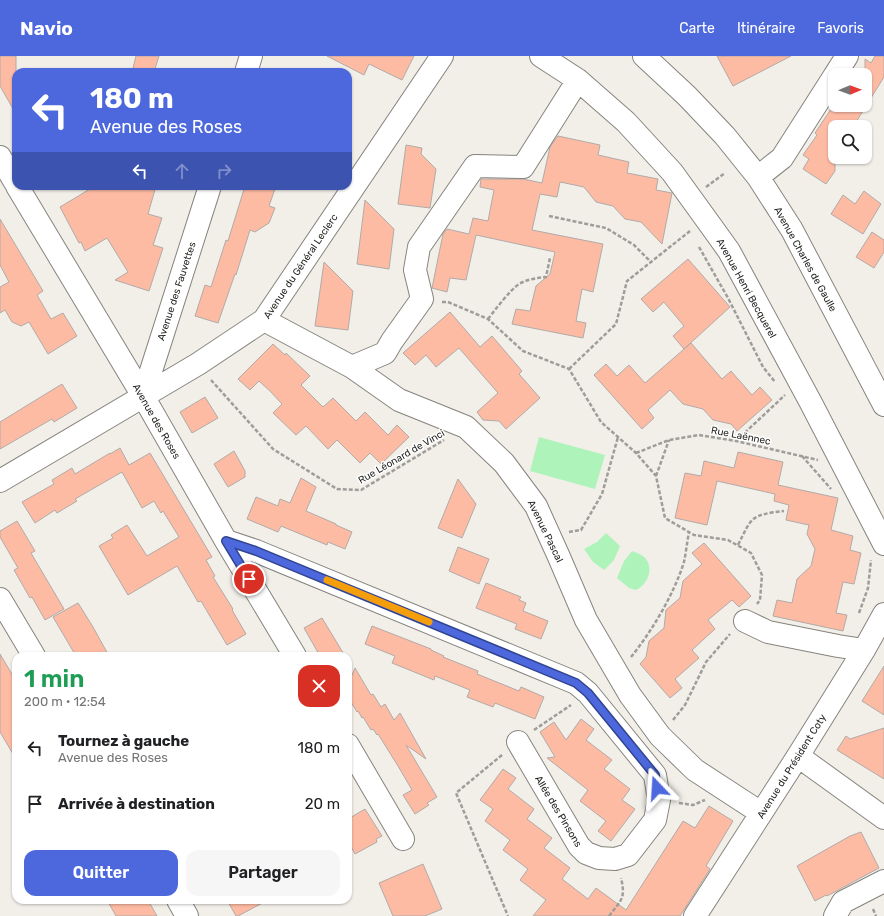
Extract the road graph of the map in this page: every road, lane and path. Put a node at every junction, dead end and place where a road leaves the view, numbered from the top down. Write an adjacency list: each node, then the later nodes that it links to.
1 (251, 56): 6 (street)
2 (442, 56): 14 (street, Avenue du Général Leclerc)
3 (541, 56): 8 (street, Avenue Henri Becquerel)
4 (644, 56): 13 (street, Avenue Charles de Gaulle)
5 (847, 56): 7 (street)
6 (247, 68)
7 (839, 68)
8 (578, 80): 20 (street, Avenue Henri Becquerel); 23 (street)
9 (828, 86): 13 (street)
10 (0, 157): 12 (street, Avenue des Roses)
11 (725, 172): 18 (path)
12 (12, 177)
13 (758, 177): 31 (street, Avenue Charles de Gaulle)
14 (352, 189)
15 (20, 190): 30 (street, Avenue des Roses)
16 (209, 190): 30 (street, Avenue des Fauvettes)
17 (352, 190): 25 (street, Avenue du Général Leclerc)
18 (701, 191)
19 (549, 216): 22 (path)
20 (706, 219): 22 (path); 38 (street, Avenue Henri Becquerel)
21 (550, 258): 24 (path)
22 (651, 262): 28 (path)
23 (422, 299): 24 (path); 27 (street)
24 (488, 319): 28 (path)
25 (264, 320): 26 (street, Avenue du Général Leclerc); 27 (street, Avenue Pascal)
26 (198, 364): 30 (street, Avenue du Général Leclerc); 32 (path, Rue Léonard de Vinci)
27 (352, 367): 32 (street, Avenue Pascal)
28 (569, 369): 33 (path)
29 (785, 394): 35 (path)
30 (143, 396): 40 (street, Avenue du Général Leclerc); 45 (street, Avenue des Roses)
31 (884, 405)
32 (466, 427): 44 (street, Avenue Pascal)
33 (618, 437): 36 (path); 44 (path)
34 (669, 440): 35 (path, Rue Laënnec); 36 (path, Rue Laënnec); 39 (path)
35 (736, 441): 37 (path, Rue Laënnec)
36 (636, 453): 39 (path)
37 (802, 456): 38 (path, Rue Laënnec); 41 (path)
38 (844, 466): 47 (street, Avenue Henri Becquerel)
39 (656, 476): 43 (path)
40 (0, 481)
41 (832, 490)
42 (784, 511): 46 (path)
43 (689, 532): 46 (path); 55 (path)
44 (549, 535): 55 (street, Avenue Pascal)
45 (226, 541): 54 (street, Avenue des Roses); 56 (street)
46 (738, 546): 51 (path)
47 (876, 549): 50 (path)
48 (0, 599): 53 (street)
49 (884, 614): 52 (street, Avenue du Président Coty)
50 (858, 618)
51 (745, 621): 52 (street); 57 (path)
52 (864, 650): 60 (street, Avenue du Président Coty)
53 (32, 652)
54 (293, 652)
55 (619, 677): 57 (street, Avenue Pascal)
56 (588, 693): 58 (path); 62 (street)
57 (660, 736): 61 (street, Avenue Pascal)
58 (518, 742): 66 (street, Allée des Pinsons); 70 (path)
59 (352, 752): 65 (street)
60 (798, 756): 63 (street, Avenue du Président Coty); 64 (street)
61 (726, 790): 62 (path); 63 (street, Avenue Pascal)
62 (659, 800): 66 (street)
63 (761, 813): 72 (street, Avenue du Président Coty)
64 (884, 818)
65 (404, 839)
66 (615, 859): 71 (path)
67 (884, 881): 73 (street)
68 (180, 904): 69 (street)
69 (187, 916)
70 (508, 916)
71 (609, 916)
72 (694, 916)
73 (835, 916)

